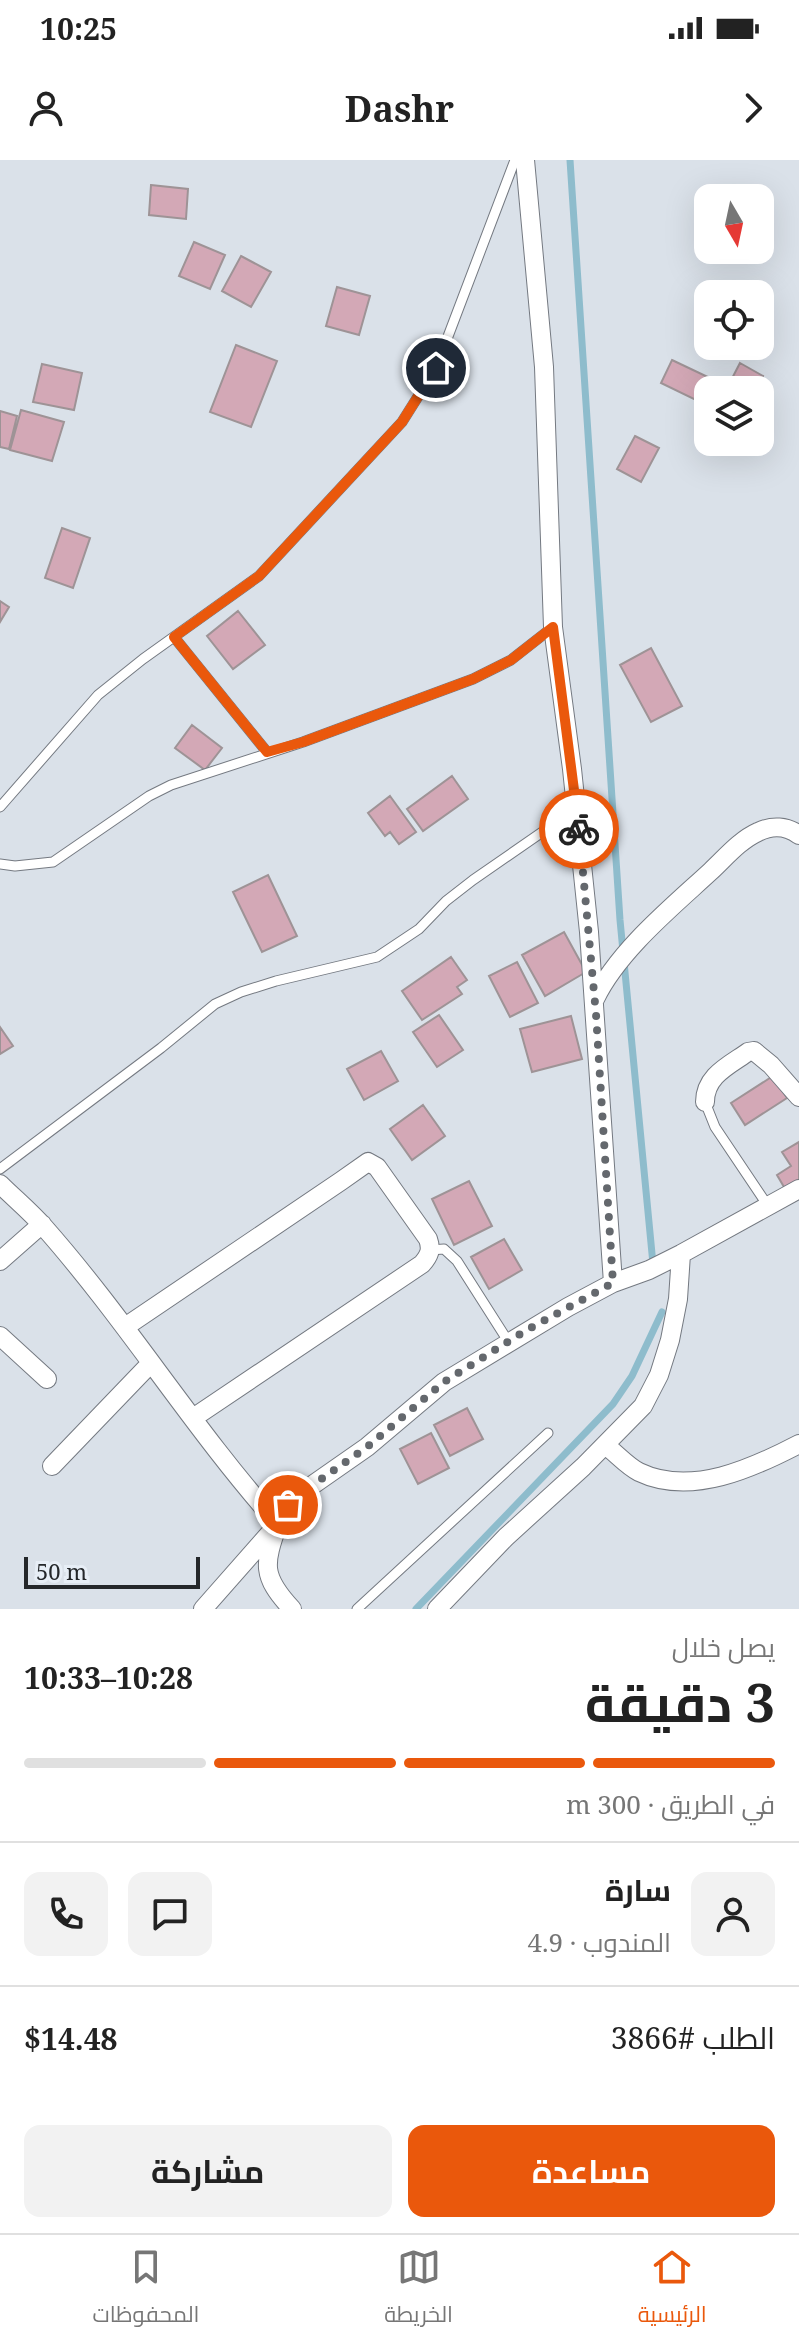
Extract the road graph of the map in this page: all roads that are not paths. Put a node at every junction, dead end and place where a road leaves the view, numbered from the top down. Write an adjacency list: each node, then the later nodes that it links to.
1 (515, 160): 4 (lane)
2 (525, 160): 3 (street)
3 (553, 627): 5 (lane); 7 (street)
4 (174, 637): 5 (lane); 6 (lane)
5 (267, 752): 9 (lane)
6 (0, 807)
7 (577, 808): 10 (street); 13 (lane)
8 (799, 835): 10 (street)
9 (0, 864)
10 (595, 999): 21 (street)
11 (799, 1097): 12 (street)
12 (705, 1102): 16 (lane)
13 (0, 1169)
14 (0, 1184): 17 (street)
15 (799, 1189): 16 (street)
16 (768, 1206): 19 (street)
17 (42, 1224): 20 (street); 22 (street)
18 (430, 1250): 22 (street); 24 (lane); 27 (street)
19 (681, 1254): 21 (street); 30 (street)
20 (0, 1261)
21 (613, 1283): 24 (street)
22 (125, 1327): 25 (street)
23 (0, 1336): 26 (street)
24 (508, 1341): 32 (street)
25 (151, 1363): 27 (street); 31 (street)
26 (47, 1379)
27 (193, 1418): 32 (street)
28 (548, 1433): 35 (lane)
29 (799, 1444): 30 (street)
30 (605, 1445): 36 (street)
31 (52, 1466)
32 (278, 1524): 33 (street); 34 (street)
33 (203, 1609)
34 (292, 1609)
35 (357, 1609)
36 (437, 1609)

